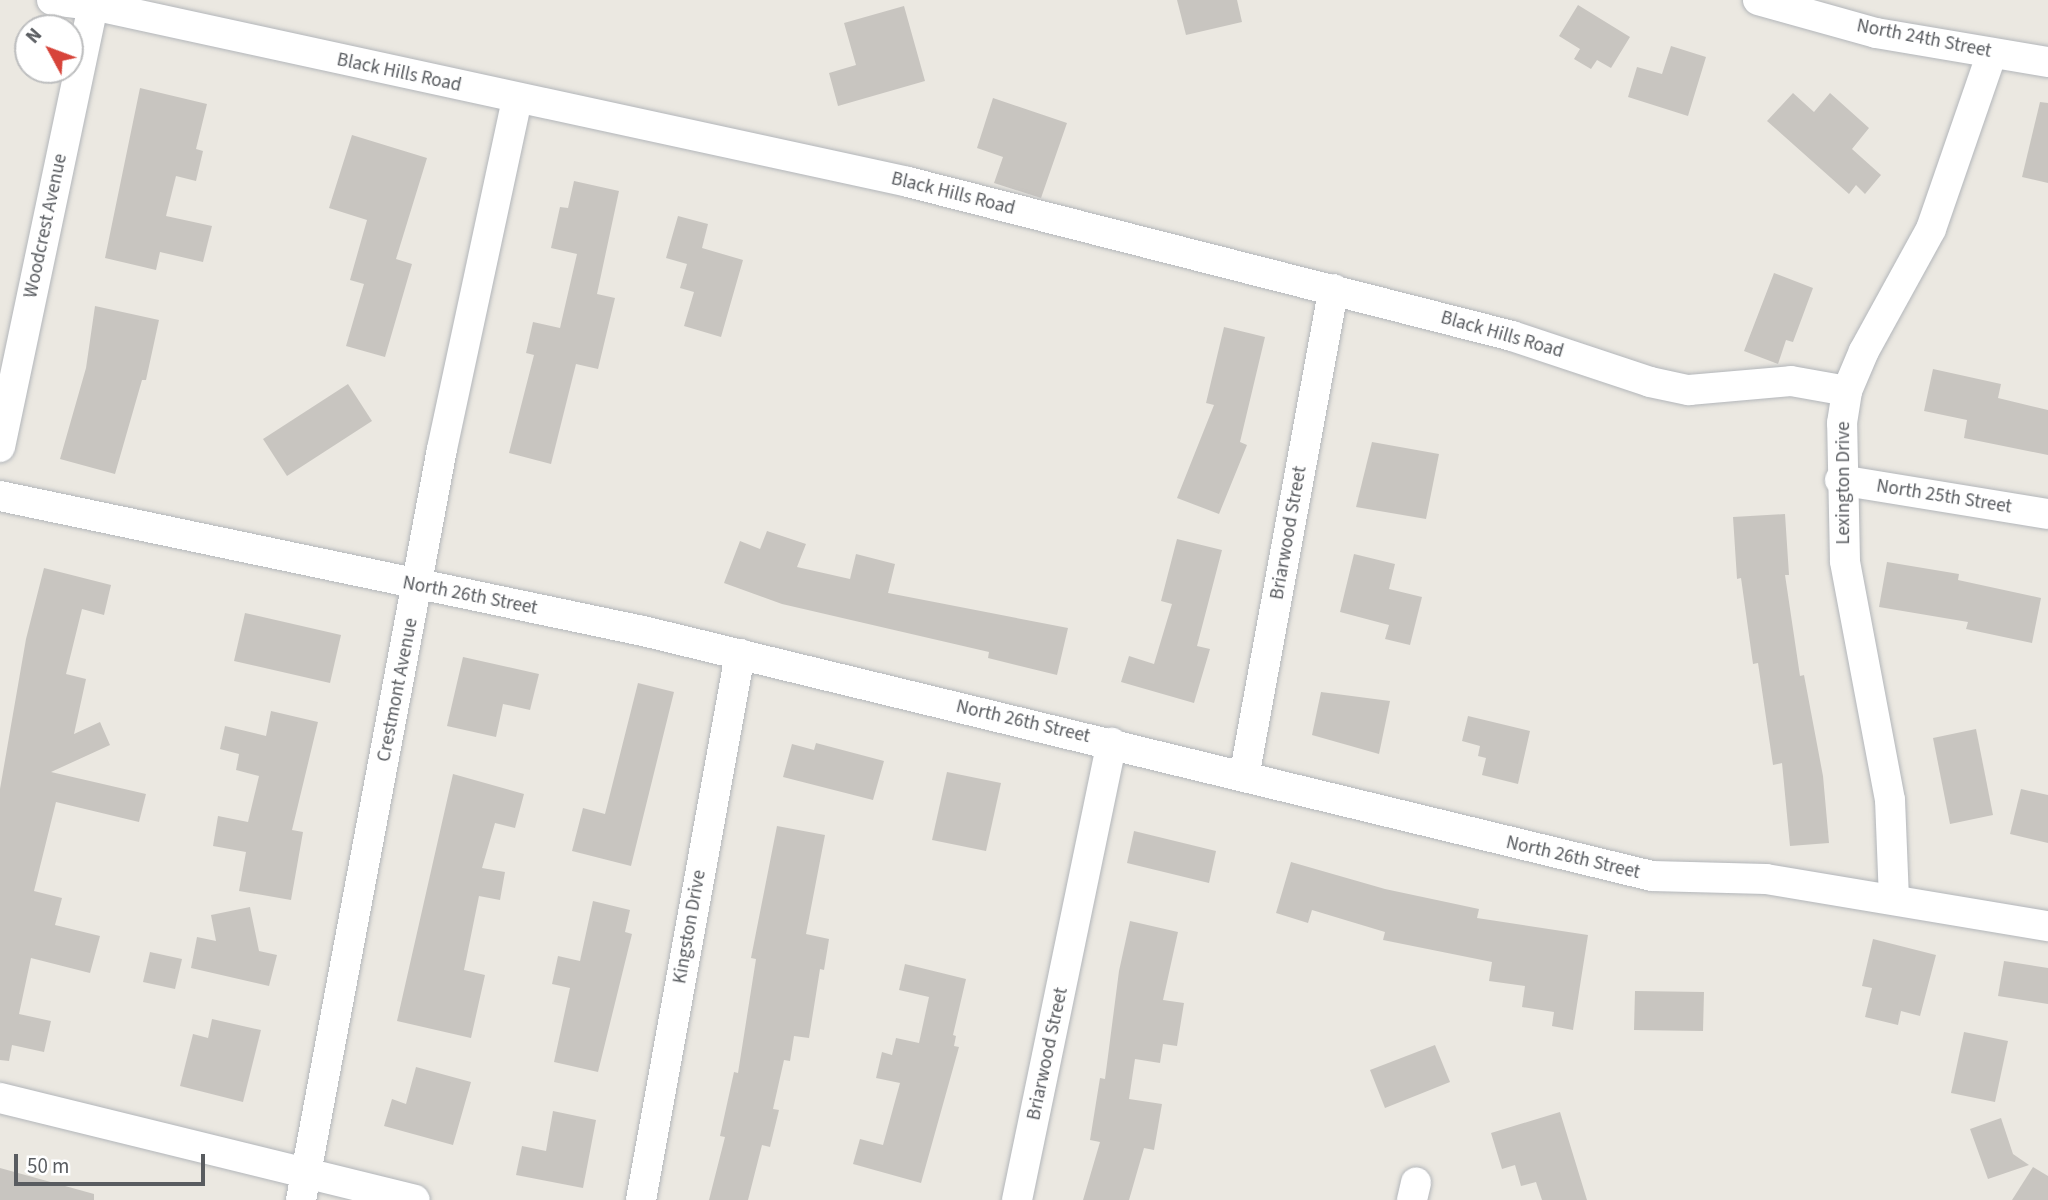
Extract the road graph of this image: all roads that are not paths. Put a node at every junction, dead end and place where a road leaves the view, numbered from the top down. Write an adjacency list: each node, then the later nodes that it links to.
1 (52, 0): 3 (street, Black Hills Road)
2 (1758, 0): 4 (street, North 24th Street)
3 (93, 5): 7 (street, Black Hills Road); 10 (street, Woodcrest Avenue)
4 (1802, 6): 5 (street, North 24th Street)
5 (1992, 52): 6 (street, North 24th Street); 9 (street, Lexington Drive)
6 (2048, 62)
7 (517, 99): 8 (street, Black Hills Road); 14 (street, Crestmont Avenue)
8 (1334, 289): 9 (street, Black Hills Road); 17 (street, Briarwood Street)
9 (1847, 391): 11 (street, Lexington Drive)
10 (0, 447)
11 (1840, 480): 13 (street, North 25th Street); 18 (street, Lexington Drive)
12 (0, 496): 14 (street, North 26th Street)
13 (2048, 514)
14 (418, 585): 15 (street, North 26th Street); 21 (street, Crestmont Avenue)
15 (740, 654): 16 (street, North 26th Street); 23 (street, Kingston Drive)
16 (1112, 743): 17 (street, North 26th Street); 24 (street, Briarwood Street)
17 (1244, 777): 18 (street, North 26th Street)
18 (1894, 899): 19 (street, North 26th Street)
19 (2048, 926)
20 (0, 1098): 21 (street)
21 (303, 1186): 22 (street)
22 (415, 1200)
23 (641, 1200)
24 (1017, 1200)

